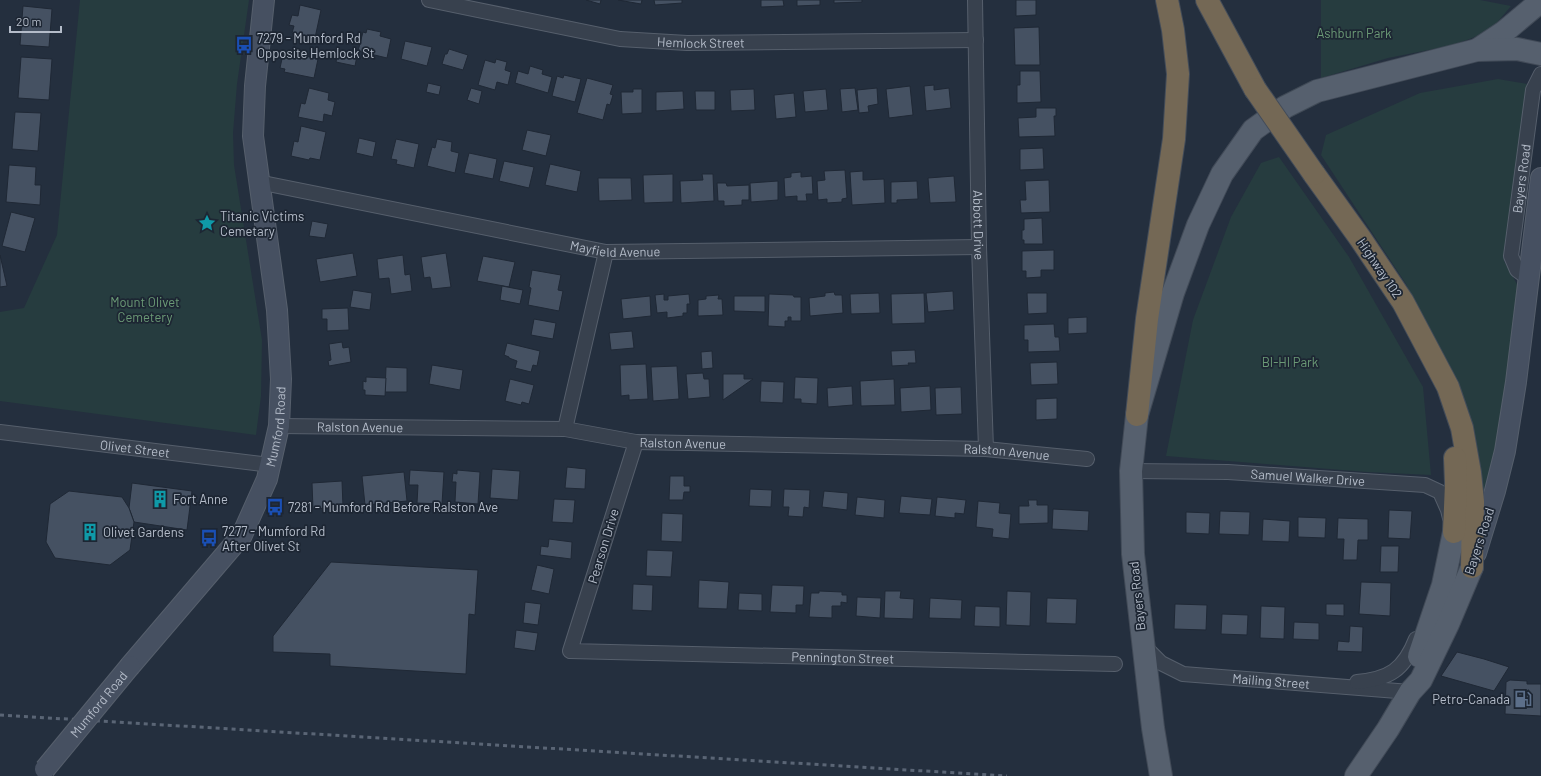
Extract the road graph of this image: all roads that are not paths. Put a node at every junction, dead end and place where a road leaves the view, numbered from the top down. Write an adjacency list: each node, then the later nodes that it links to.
1 (264, 0): 12 (street, Mumford Road)
2 (429, 0): 7 (street, Hemlock Street)
3 (975, 0): 7 (street, Abbott Drive)
4 (1167, 0): 17 (highway)
5 (1207, 0): 16 (highway, Highway 102, bridge)
6 (1541, 1): 8 (main road)
7 (976, 40): 13 (street, Abbott Drive)
8 (1477, 50): 9 (main road); 17 (main road, Bayers Road)
9 (1541, 54)
10 (1541, 74): 15 (street, Bayers Road)
11 (1541, 178): 15 (street, Bayers Road)
12 (258, 182): 14 (street, Mayfield Avenue); 18 (street, Mumford Road)
13 (979, 247): 14 (street, Mayfield Avenue); 22 (street, Abbott Drive)
14 (606, 252): 19 (street)
15 (1528, 278): 28 (street, Bayers Road)
16 (1427, 347): 27 (highway); 28 (highway, Highway 102)
17 (1137, 415): 25 (main road, Bayers Road)
18 (279, 426): 19 (street, Ralston Avenue); 24 (street, Mumford Road)
19 (565, 429): 21 (street, Ralston Avenue)
20 (0, 432): 24 (street, Olivet Street)
21 (636, 442): 22 (street, Ralston Avenue); 30 (street, Pearson Drive)
22 (986, 449): 23 (street, Ralston Avenue)
23 (1087, 459)
24 (270, 464): 35 (street, Mumford Road, bridge)
25 (1131, 471): 26 (street, Samuel Walker Drive); 29 (main road, Bayers Road)
26 (1448, 510): 27 (street, Samuel Walker Drive); 32 (street)
27 (1454, 532): 33 (main road)
28 (1472, 567): 33 (main road, Bayers Road)
29 (1142, 644): 32 (street, Mailing Street); 36 (main road, Bayers Road)
30 (570, 651): 31 (street, Pennington Street)
31 (1115, 664)
32 (1328, 685): 33 (street, Mailing Street)
33 (1410, 692): 34 (main road, Bayers Road)
34 (1361, 768)
35 (42, 773)
36 (1160, 776)

